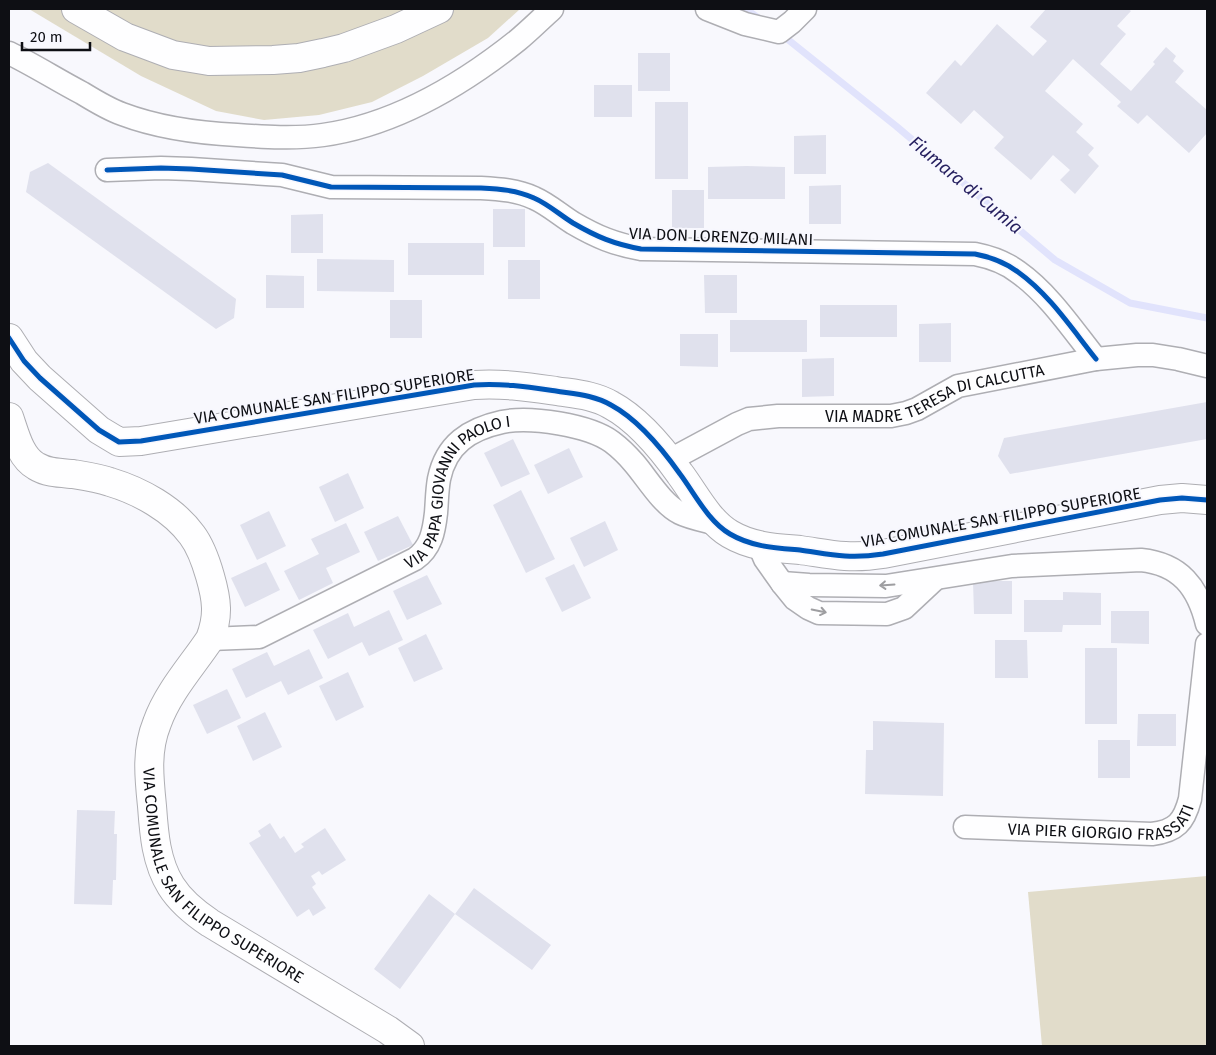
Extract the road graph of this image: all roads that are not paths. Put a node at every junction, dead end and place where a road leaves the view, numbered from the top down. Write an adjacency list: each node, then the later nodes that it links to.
1 (76, 9): 4 (main road)
2 (105, 9): 3 (main road)
3 (409, 9)
4 (439, 9)
5 (552, 9): 8 (street)
6 (707, 9): 7 (street)
7 (804, 9)
8 (9, 53)
9 (107, 170): 11 (street, VIA DON LORENZO MILANI)
10 (9, 338): 14 (main road, VIA COMUNALE SAN FILIPPO SUPERIORE)
11 (1096, 359): 12 (street, VIA MADRE TERESA DI CALCUTTA); 14 (street, VIA MADRE TERESA DI CALCUTTA)
12 (1207, 366)
13 (9, 418): 19 (main road, VIA COMUNALE SAN FILIPPO SUPERIORE)
14 (670, 460): 16 (main road, VIA COMUNALE SAN FILIPPO SUPERIORE)
15 (1207, 500): 17 (main road, VIA COMUNALE SAN FILIPPO SUPERIORE)
16 (717, 524): 17 (main road, VIA COMUNALE SAN FILIPPO SUPERIORE); 19 (street, VIA PAPA GIOVANNI PAOLO I)
17 (759, 546): 18 (street)
18 (1207, 624)
19 (210, 639): 22 (main road, VIA COMUNALE SAN FILIPPO SUPERIORE)
20 (1207, 644): 21 (street, VIA PIER GIORGIO FRASSATI)
21 (965, 827)
22 (410, 1046)

